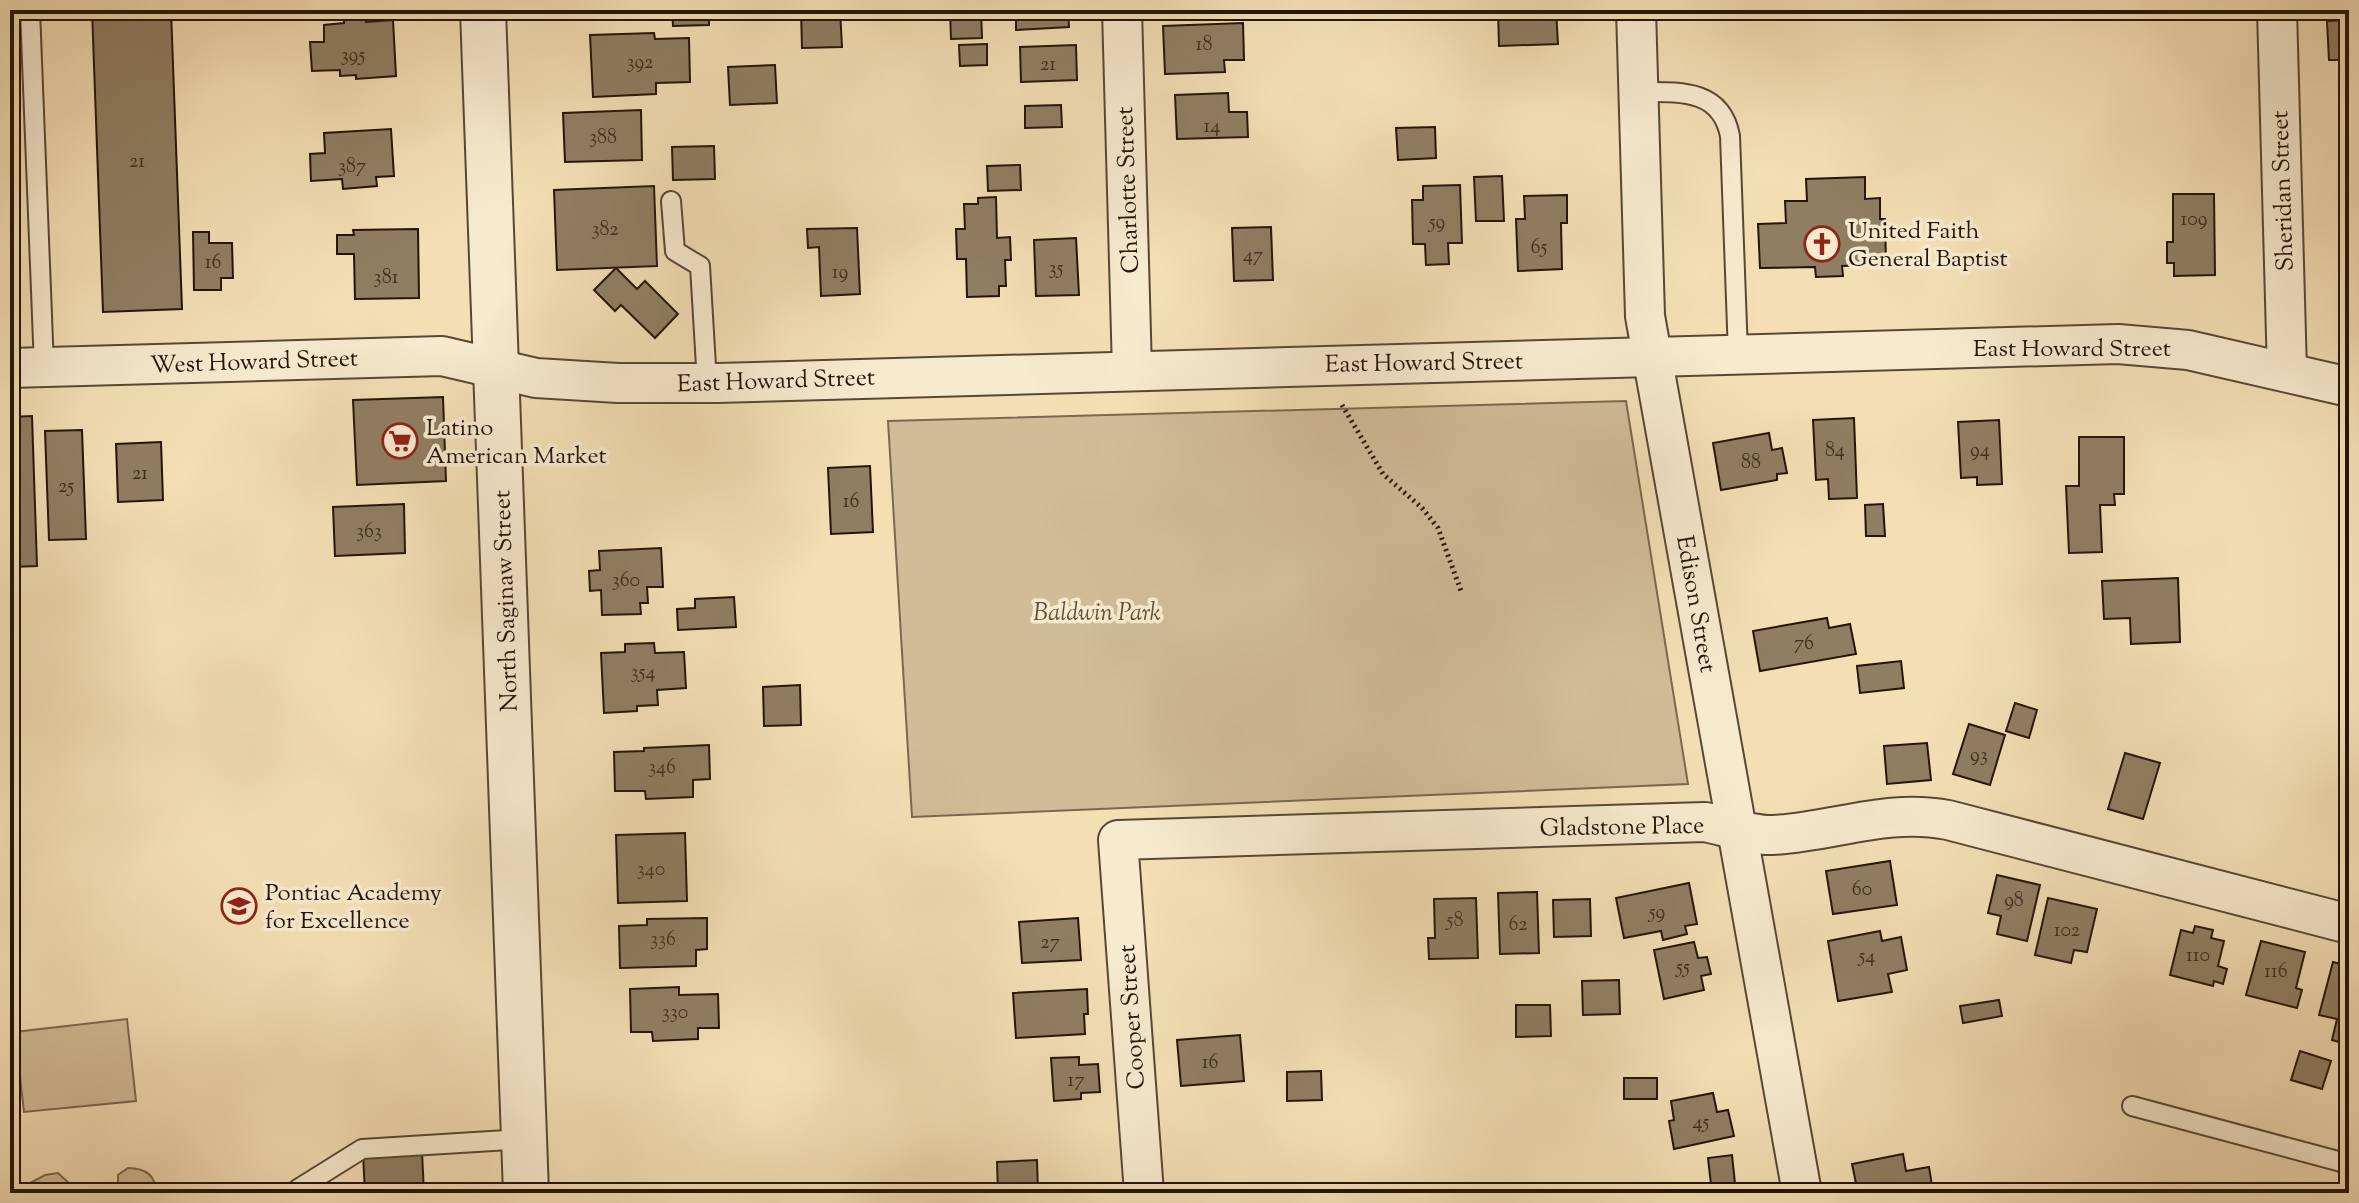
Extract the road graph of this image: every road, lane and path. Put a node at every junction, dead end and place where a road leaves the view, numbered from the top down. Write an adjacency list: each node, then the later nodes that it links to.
1 (30, 10): 10 (lane)
2 (483, 10): 11 (street, North Saginaw Street)
3 (1122, 10): 12 (street, Charlotte Street)
4 (1636, 10): 6 (street, Edison Street)
5 (2277, 10): 13 (street, Sheridan Street)
6 (1638, 92): 8 (lane); 9 (street, Edison Street)
7 (671, 201): 14 (lane)
8 (1738, 354): 9 (street, East Howard Street); 13 (street, East Howard Street)
9 (1653, 357): 12 (street, East Howard Street); 18 (street, Edison Street)
10 (27, 368): 11 (street, West Howard Street)
11 (496, 369): 14 (street, East Howard Street); 22 (street, North Saginaw Street)
12 (1132, 370): 14 (street, East Howard Street)
13 (2287, 372): 15 (street, East Howard Street)
14 (707, 383)
15 (2349, 387)
16 (1342, 405): 17 (path)
17 (1461, 591)
18 (1737, 828): 19 (street, Gladstone Place); 20 (street, Gladstone Place); 27 (street, Edison Street)
19 (1118, 840): 26 (street, Cooper Street)
20 (2349, 924)
21 (2132, 1106): 23 (lane)
22 (524, 1139): 24 (lane); 25 (street, North Saginaw Street)
23 (2349, 1164)
24 (298, 1193)
25 (526, 1193)
26 (1144, 1193)
27 (1802, 1193)

